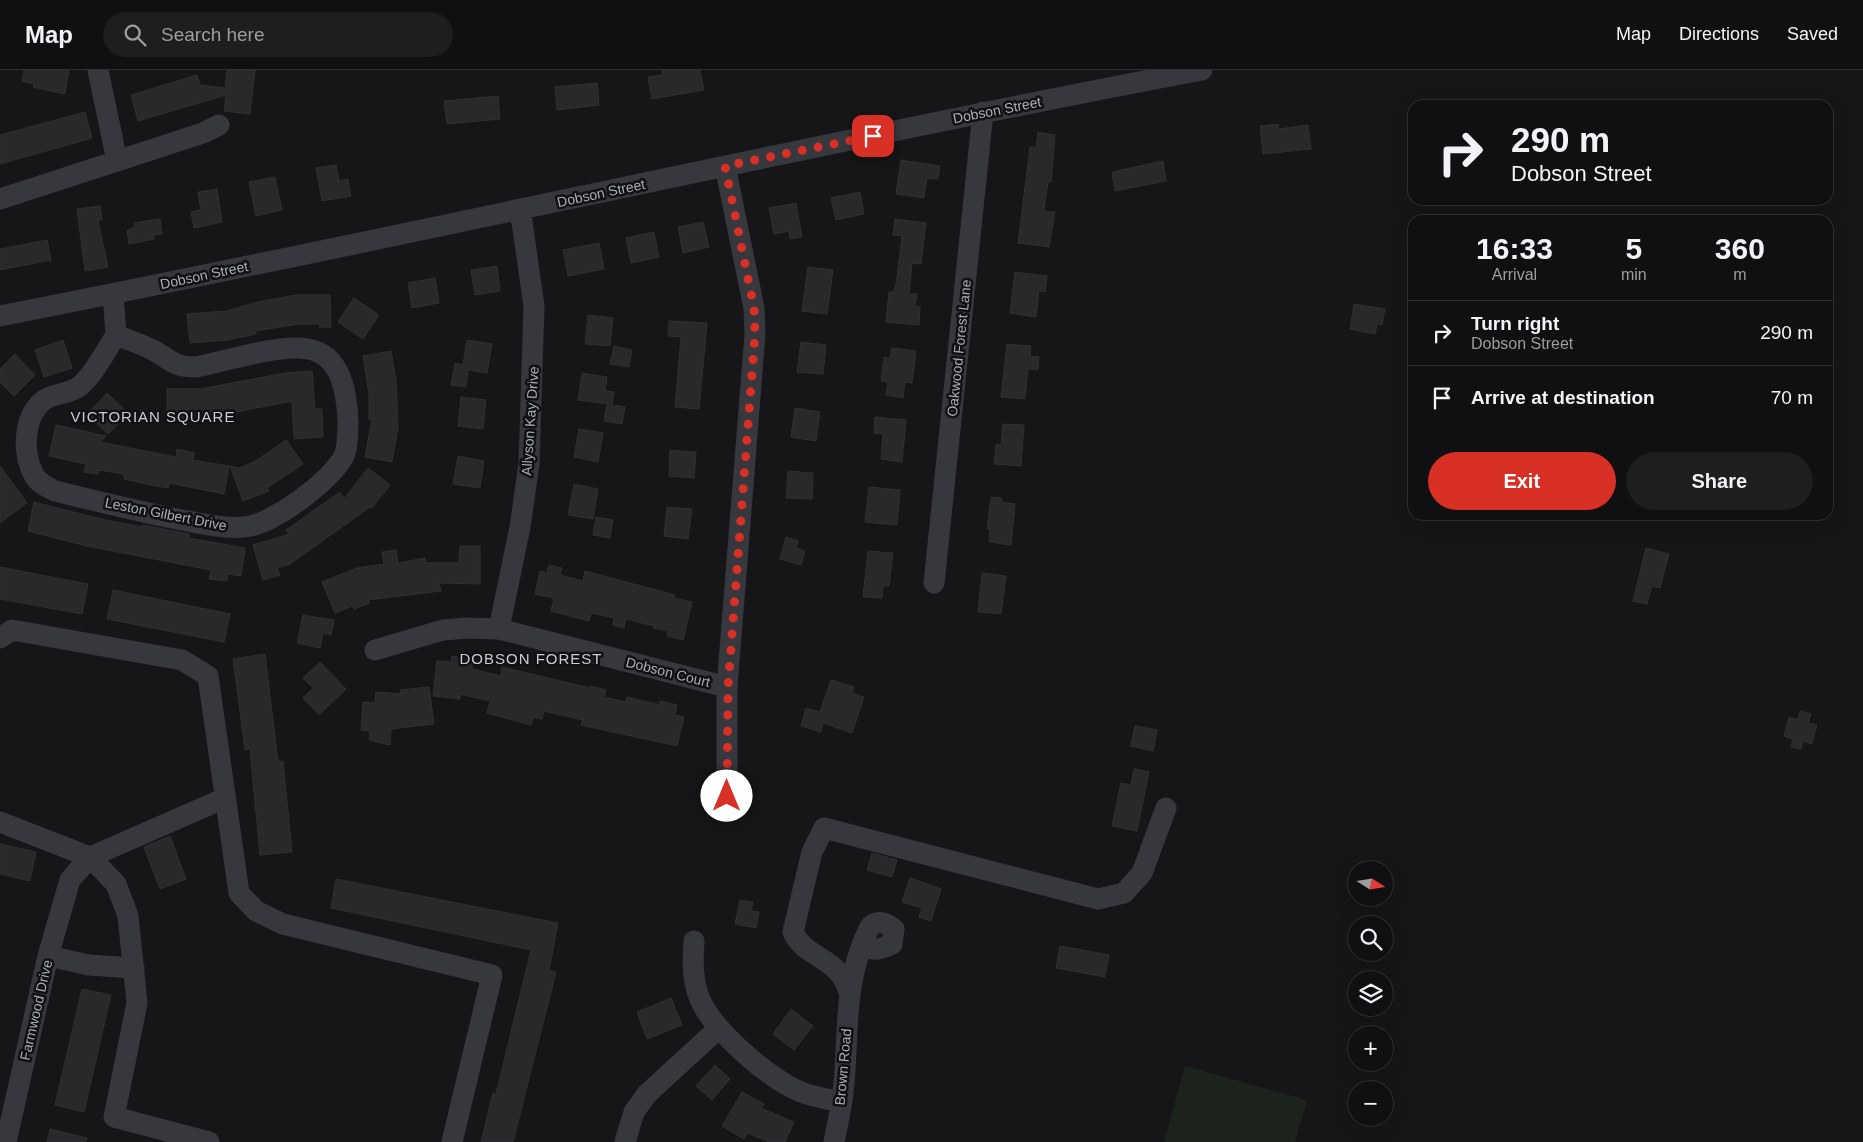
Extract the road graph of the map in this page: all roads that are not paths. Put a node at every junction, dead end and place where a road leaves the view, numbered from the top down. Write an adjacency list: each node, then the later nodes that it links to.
1 (98, 70): 6 (street)
2 (1202, 70): 3 (street, Dobson Street)
3 (1115, 78): 4 (street, Dobson Street)
4 (983, 112): 7 (street, Dobson Street); 13 (street, Oakwood Forest Lane)
5 (219, 124): 6 (street)
6 (117, 161): 8 (street)
7 (725, 166): 9 (street, Dobson Street); 17 (street)
8 (0, 199)
9 (518, 211): 10 (street, Dobson Street); 14 (street, Allyson Kay Drive)
10 (113, 294): 11 (street, Dobson Street); 12 (street)
11 (0, 316)
12 (116, 336): 12 (street, Leston Gilbert Drive)
13 (934, 583)
14 (499, 630): 16 (street, Dobson Court); 17 (street, Dobson Court)
15 (0, 638): 19 (street)
16 (375, 650)
17 (728, 687): 18 (street)
18 (727, 796)
19 (225, 798): 22 (street); 32 (street)
20 (1166, 808): 27 (street)
21 (0, 822): 22 (street)
22 (90, 857): 25 (street, Farmwood Drive); 26 (street)
23 (694, 941): 28 (street)
24 (862, 946): 27 (street, Brown Road)
25 (48, 956): 26 (street); 30 (street, Farmwood Drive)
26 (134, 968): 31 (street)
27 (849, 992): 29 (street, Brown Road)
28 (719, 1028): 29 (street); 33 (street)
29 (841, 1102): 34 (street, Brown Road)
30 (6, 1142)
31 (209, 1142)
32 (452, 1142)
33 (625, 1142)
34 (834, 1142)

